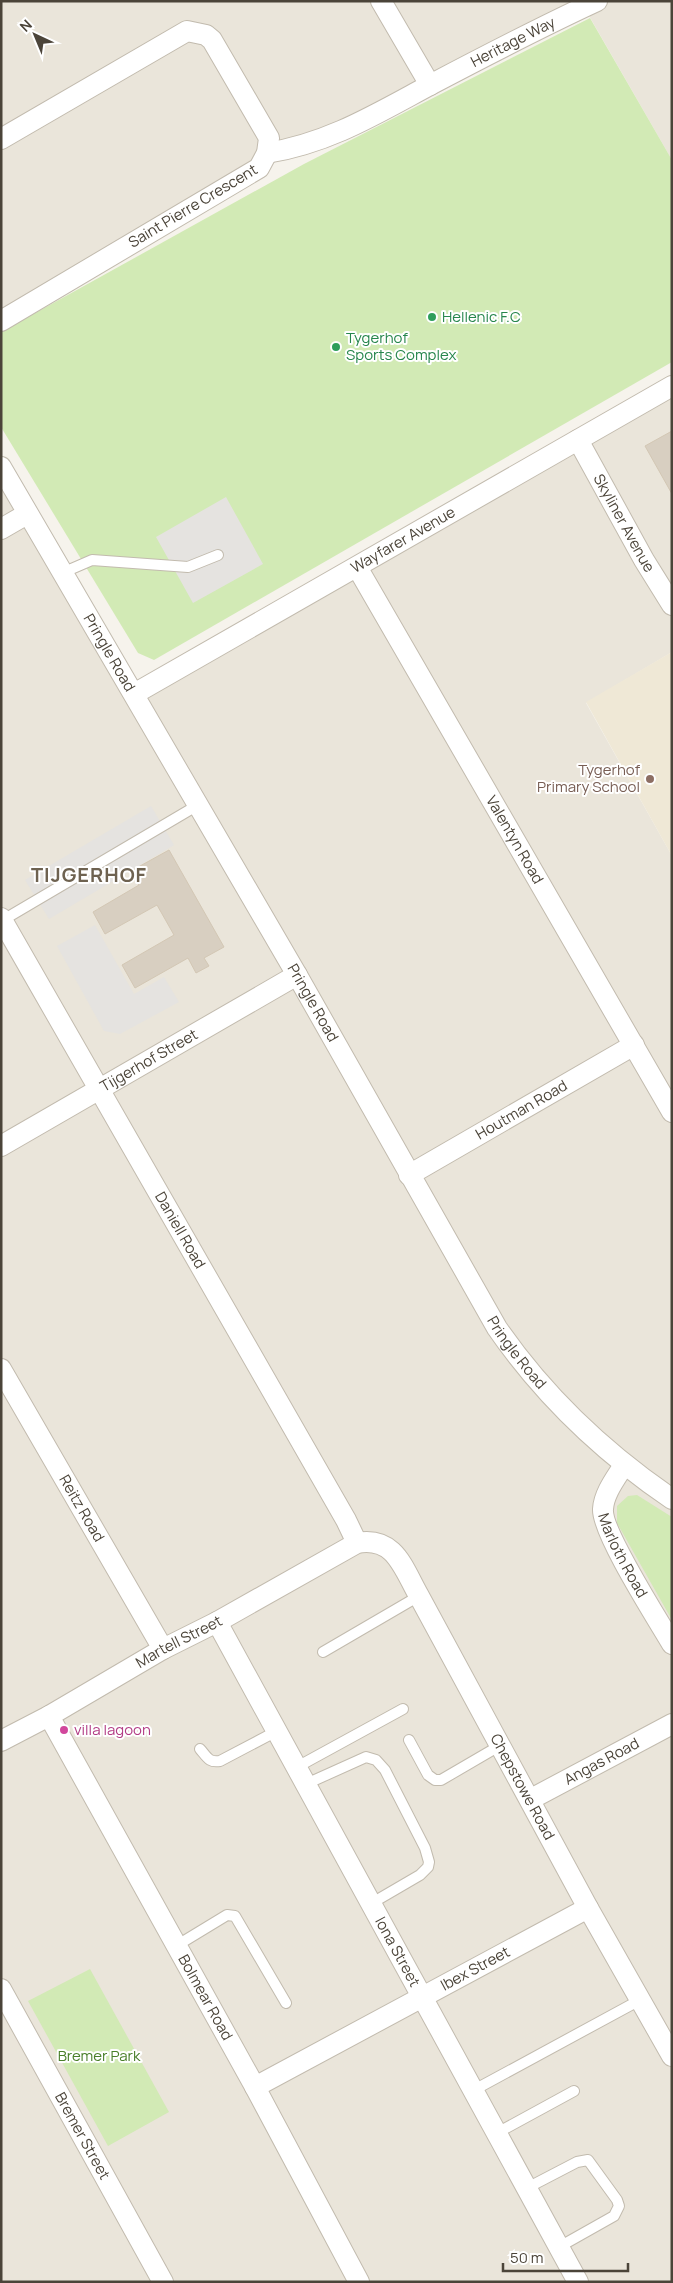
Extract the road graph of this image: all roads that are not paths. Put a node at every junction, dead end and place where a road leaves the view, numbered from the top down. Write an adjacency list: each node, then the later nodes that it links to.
1 (381, 1): 3 (street)
2 (597, 1): 3 (street, Heritage Way)
3 (430, 85): 5 (street, Heritage Way)
4 (1, 139): 5 (street, Saint Pierre Crescent)
5 (267, 153): 6 (street, Saint Pierre Crescent)
6 (1, 321)
7 (672, 386): 8 (street, Wayfarer Avenue)
8 (578, 440): 13 (street, Wayfarer Avenue); 15 (street, Skyliner Avenue)
9 (1, 467): 10 (street, Pringle Road)
10 (27, 514): 11 (street); 14 (street, Pringle Road)
11 (1, 529)
12 (218, 555): 14 (lane)
13 (357, 567): 16 (street, Wayfarer Avenue); 20 (street, Valentyn Road)
14 (62, 573): 16 (street, Pringle Road)
15 (672, 606)
16 (134, 694): 17 (street, Pringle Road)
17 (198, 805): 18 (lane); 19 (street, Pringle Road)
18 (2, 919): 21 (street, Daniell Road)
19 (297, 976): 21 (street, Tijgerhof Street); 24 (street, Pringle Road)
20 (634, 1045): 22 (street, Valentyn Road); 24 (street, Houtman Road)
21 (100, 1089): 23 (street, Tijgerhof Street); 28 (street, Daniell Road)
22 (672, 1112)
23 (1, 1146)
24 (409, 1175): 26 (street, Pringle Road)
25 (1, 1369): 32 (street, Reitz Road)
26 (624, 1465): 27 (street, Pringle Road); 31 (street, Marloth Road)
27 (672, 1499)
28 (357, 1543): 29 (street, Chepstowe Road); 30 (street, Martell Street)
29 (419, 1596): 33 (lane); 40 (street, Chepstowe Road)
30 (217, 1622): 32 (street, Martell Street); 37 (street, Iona Street)
31 (672, 1644)
32 (163, 1649): 35 (street, Martell Street)
33 (323, 1652)
34 (403, 1709): 42 (lane)
35 (49, 1716): 39 (street, Martell Street); 46 (street, Bolmear Road)
36 (672, 1724): 43 (street, Angas Road)
37 (277, 1731): 41 (lane); 42 (street, Iona Street)
38 (409, 1740): 40 (lane)
39 (1, 1741)
40 (501, 1745): 43 (street, Chepstowe Road)
41 (200, 1748)
42 (302, 1776): 44 (street, Iona Street); 44 (lane)
43 (531, 1799): 45 (street, Chepstowe Road)
44 (372, 1902): 48 (street, Iona Street)
45 (588, 1908): 48 (street, Ibex Street); 49 (street, Chepstowe Road)
46 (176, 1946): 50 (lane); 52 (street, Bolmear Road)
47 (1, 1989): 58 (street, Bremer Street)
48 (422, 1996): 52 (street, Ibex Street); 53 (street, Iona Street)
49 (640, 2000): 51 (street, Chepstowe Road); 53 (lane)
50 (286, 2003)
51 (672, 2056)
52 (255, 2087): 59 (street, Bolmear Road)
53 (474, 2090): 55 (street, Iona Street)
54 (574, 2091): 55 (lane)
55 (497, 2133): 56 (street, Iona Street)
56 (527, 2188): 57 (street, Iona Street); 57 (lane)
57 (559, 2247): 60 (street, Iona Street)
58 (163, 2282)
59 (359, 2282)
60 (578, 2282)

